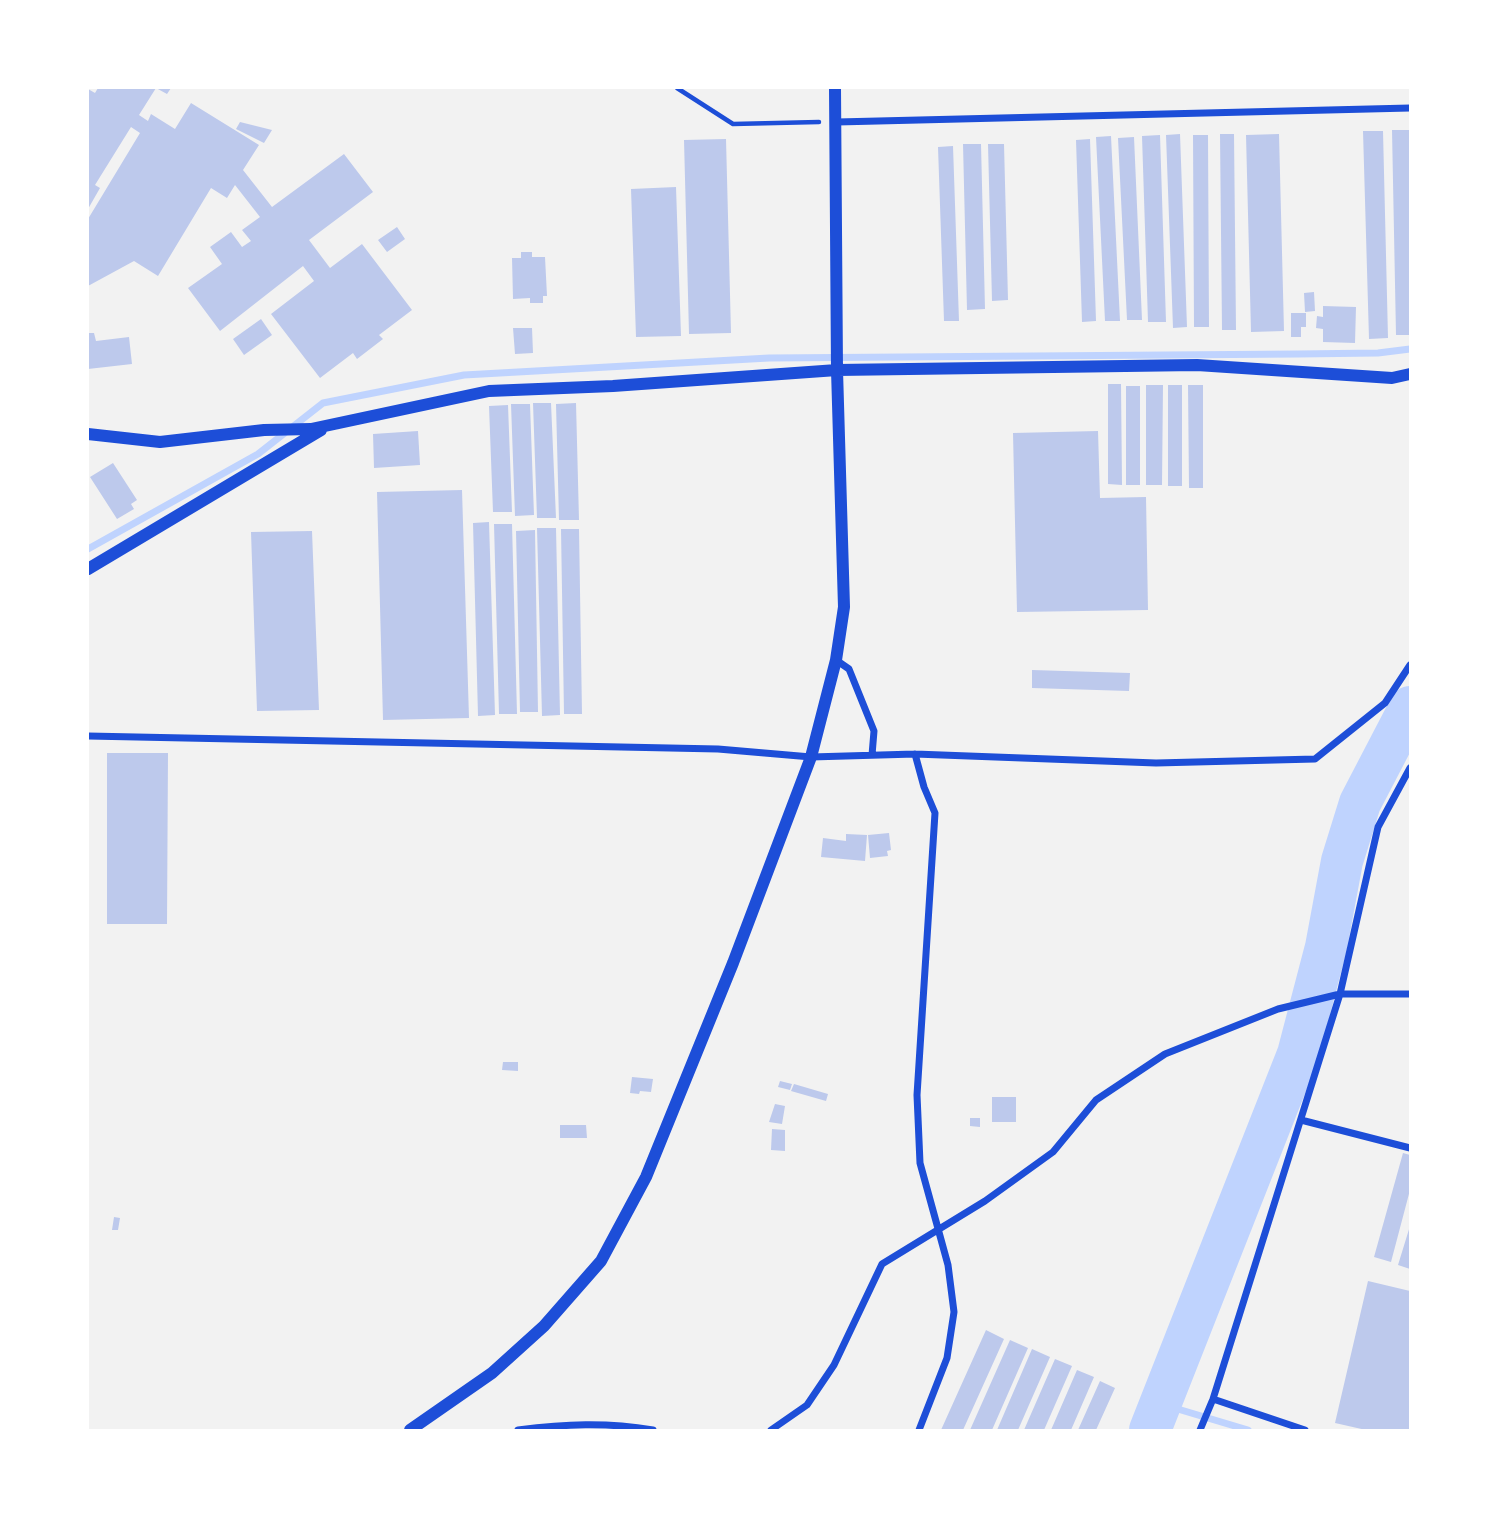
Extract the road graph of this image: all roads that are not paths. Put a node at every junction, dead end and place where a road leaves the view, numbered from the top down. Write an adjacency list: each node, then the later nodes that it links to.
1 (835, 88): 3 (street)
2 (1410, 108): 3 (street)
3 (837, 122): 4 (street)
4 (837, 370): 5 (street); 6 (street); 9 (street)
5 (1410, 374)
6 (331, 425): 7 (street); 8 (street)
7 (88, 434)
8 (88, 569)
9 (836, 660): 13 (street); 14 (street)
10 (1410, 665): 12 (street)
11 (88, 736): 14 (street)
12 (915, 754): 13 (street); 20 (street)
13 (873, 755): 14 (street)
14 (811, 757): 22 (street)
15 (1410, 768): 16 (street)
16 (1340, 994): 17 (street); 18 (street); 20 (street)
17 (1410, 994)
18 (1301, 1120): 19 (street); 21 (street)
19 (1410, 1148)
20 (936, 1228): 25 (street); 26 (street)
21 (1213, 1399): 27 (street); 28 (street)
22 (411, 1430)
23 (518, 1430): 24 (street)
24 (653, 1430)
25 (771, 1430)
26 (919, 1430)
27 (1200, 1430)
28 (1305, 1430)

